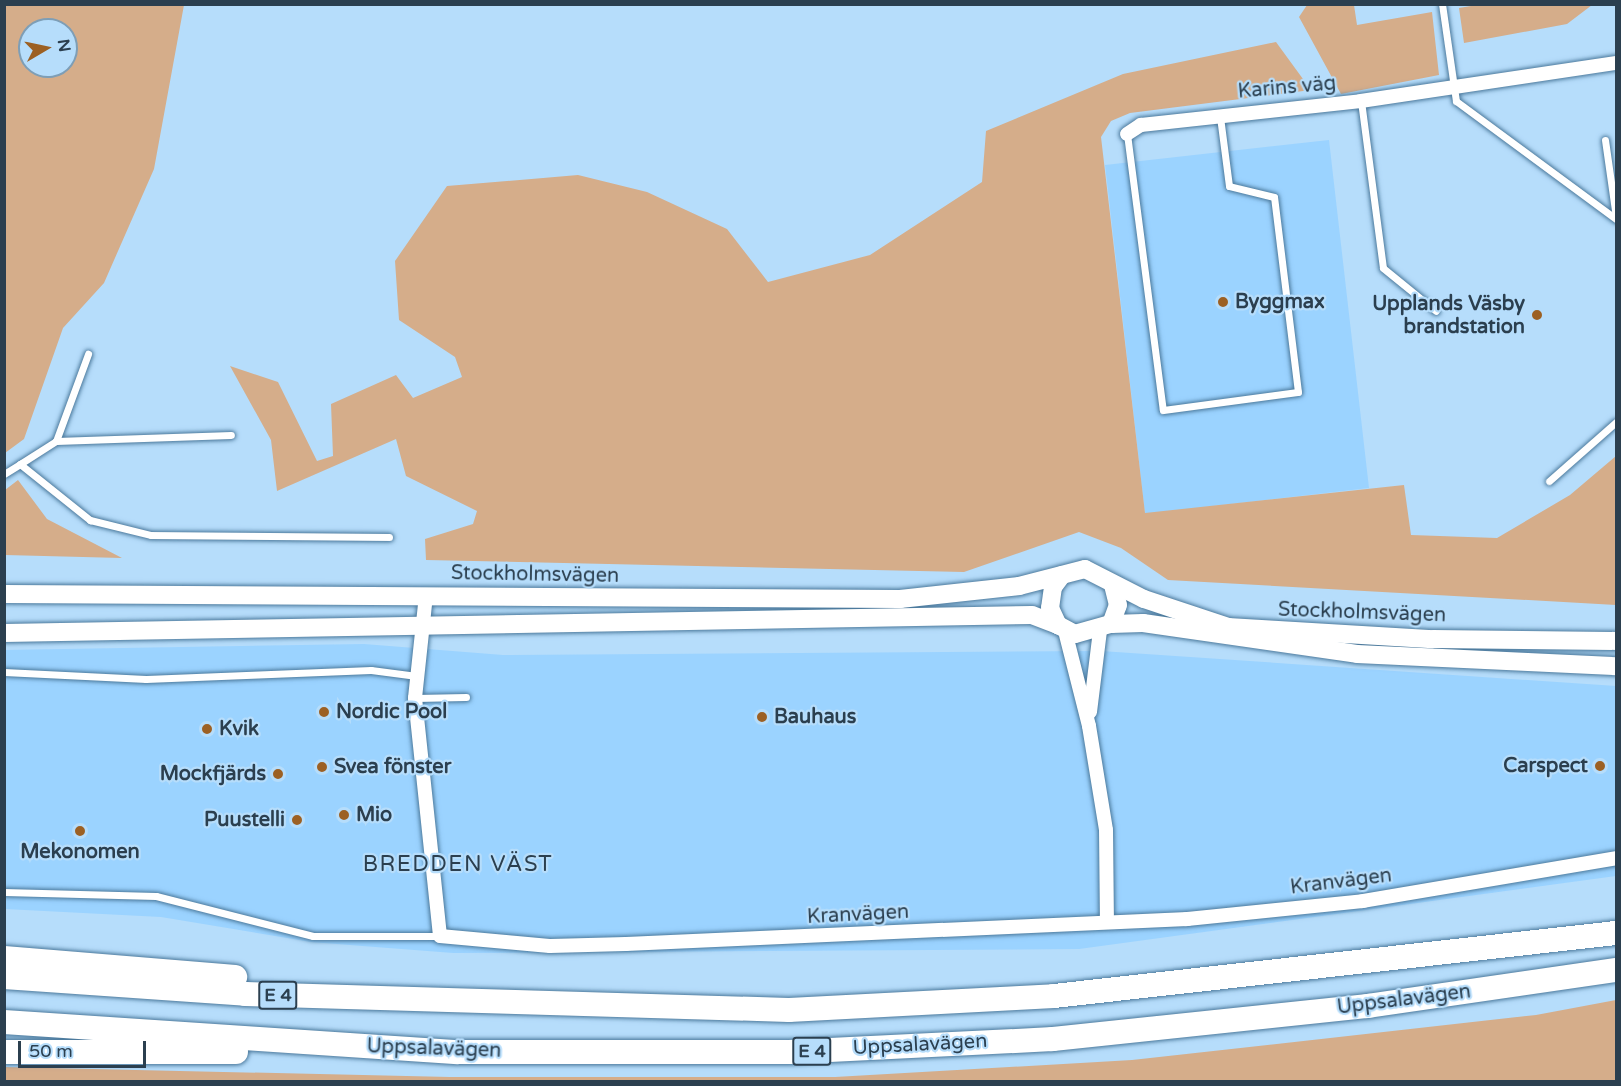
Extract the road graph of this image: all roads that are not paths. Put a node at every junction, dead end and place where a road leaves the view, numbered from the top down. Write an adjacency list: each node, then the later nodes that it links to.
1 (1442, 4): 3 (lane)
2 (1617, 63): 3 (street, Karins väg)
3 (1454, 86): 4 (street, Karins väg); 8 (lane)
4 (1361, 101): 5 (street, Karins väg); 9 (lane)
5 (1220, 114): 6 (street, Karins väg); 6 (lane)
6 (1127, 134)
7 (1605, 140): 8 (lane)
8 (1616, 218)
9 (1436, 311)
10 (88, 354): 13 (lane)
11 (1617, 422): 16 (lane)
12 (231, 435): 13 (lane)
13 (56, 441): 14 (lane)
14 (20, 464): 15 (lane); 17 (lane)
15 (4, 474)
16 (1549, 481)
17 (389, 537)
18 (1062, 575): 19 (main road, Stockholmsvägen); 21 (main road, Stockholmsvägen); 23 (main road)
19 (1113, 585): 24 (main road); 26 (main road, Stockholmsvägen)
20 (4, 594): 21 (main road, Stockholmsvägen)
21 (426, 595): 22 (street)
22 (423, 624): 23 (main road, Stockholmsvägen); 25 (main road, Stockholmsvägen); 29 (street)
23 (1062, 628): 24 (main road, Stockholmsvägen); 32 (street)
24 (1105, 628): 27 (main road, Stockholmsvägen); 32 (street)
25 (4, 633)
26 (1617, 641)
27 (1617, 666)
28 (4, 672): 29 (lane)
29 (417, 676): 31 (street)
30 (466, 697): 31 (lane)
31 (415, 698): 37 (street)
32 (1089, 726): 35 (street)
33 (1617, 858): 35 (street, Kranvägen)
34 (4, 892): 37 (lane)
35 (1107, 922): 37 (street, Kranvägen)
36 (1617, 933): 41 (highway, E 4)
37 (440, 936)
38 (4, 958): 41 (highway)
39 (1617, 970): 44 (highway, Uppsalavägen / E 4)
40 (4, 977): 41 (highway, E 4)
41 (552, 1002)
42 (4, 1022): 44 (highway, Uppsalavägen / E 4)
43 (4, 1052): 44 (highway)
44 (458, 1052)

